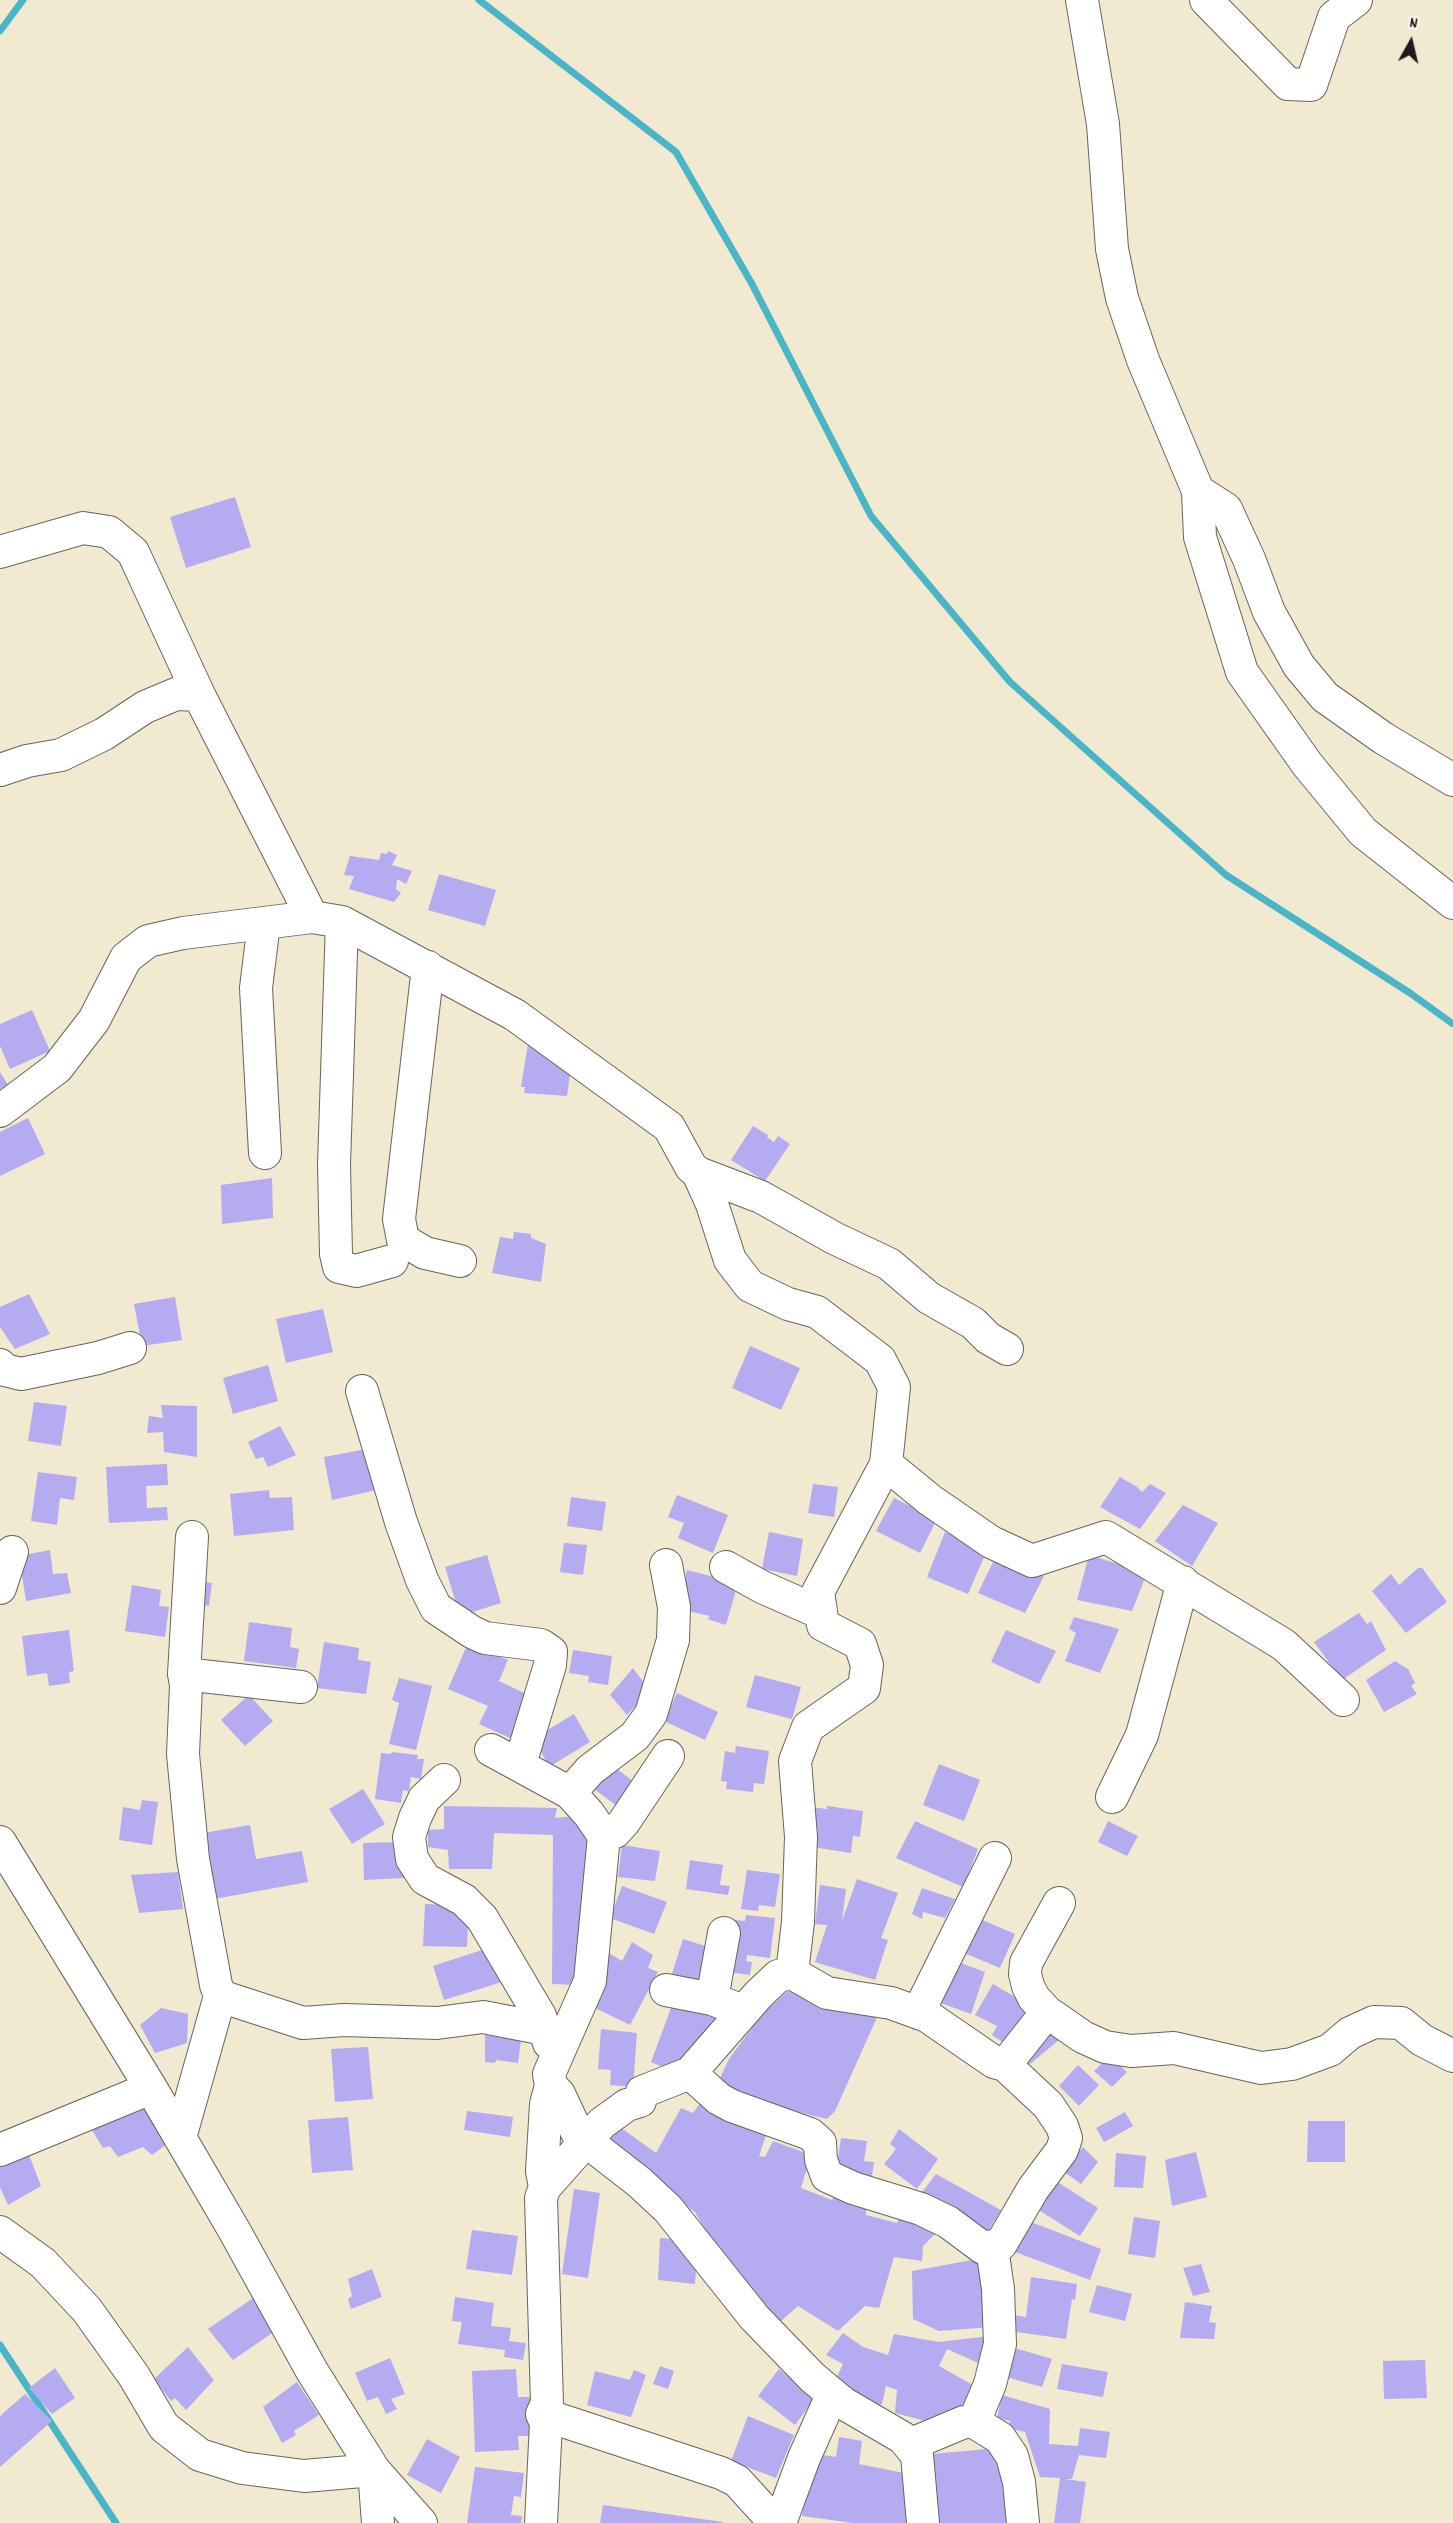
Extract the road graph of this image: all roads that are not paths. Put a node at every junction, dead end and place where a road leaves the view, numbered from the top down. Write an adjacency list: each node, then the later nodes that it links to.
1 (1082, 0): 4 (street)
2 (1206, 0): 3 (street)
3 (1356, 0)
4 (1198, 491): 8 (street); 9 (street)
5 (0, 552): 6 (street)
6 (199, 695): 7 (street); 10 (street)
7 (0, 770)
8 (1453, 780)
9 (1453, 903)
10 (327, 919): 11 (street); 12 (street); 16 (street)
11 (264, 923): 13 (street); 14 (street)
12 (428, 967): 15 (street); 17 (street)
13 (0, 1111)
14 (265, 1153)
15 (698, 1173): 19 (street); 22 (street)
16 (392, 1261)
17 (460, 1261)
18 (130, 1348): 20 (street)
19 (1007, 1348)
20 (0, 1365)
21 (362, 1391): 35 (street)
22 (885, 1464): 27 (street); 29 (street)
23 (192, 1537): 30 (street)
24 (12, 1552): 28 (street)
25 (666, 1565): 37 (street)
26 (726, 1568): 29 (street)
27 (1183, 1582): 32 (street); 38 (street)
28 (0, 1588)
29 (821, 1613): 44 (street)
30 (183, 1674): 31 (street); 46 (street)
31 (301, 1688)
32 (1343, 1700)
33 (491, 1750): 35 (street)
34 (668, 1756): 39 (street)
35 (520, 1764): 37 (street)
36 (444, 1780): 51 (street)
37 (570, 1793): 39 (street)
38 (1112, 1797)
39 (604, 1836): 54 (street)
40 (0, 1842): 56 (street)
41 (995, 1858): 50 (street)
42 (1059, 1903): 49 (street)
43 (724, 1933): 47 (street)
44 (792, 1973): 48 (street); 50 (street)
45 (666, 1990): 47 (street)
46 (220, 1996): 51 (street); 57 (street)
47 (712, 1999): 48 (street)
48 (743, 2011): 55 (street)
49 (1047, 2012): 52 (street); 53 (street)
50 (918, 2013): 53 (street)
51 (545, 2029): 54 (street)
52 (1453, 2056)
53 (1005, 2065): 62 (street)
54 (554, 2072): 58 (street); 60 (street)
55 (690, 2073): 58 (street); 62 (street)
56 (151, 2088): 57 (street); 59 (street)
57 (180, 2138): 67 (street)
58 (582, 2143): 60 (street); 63 (street)
59 (0, 2150)
60 (545, 2187): 64 (street)
61 (0, 2232): 67 (street)
62 (992, 2248): 65 (street)
63 (832, 2395): 66 (street); 68 (street)
64 (543, 2414): 68 (street); 71 (street)
65 (974, 2422): 66 (street); 73 (street)
66 (909, 2445): 72 (street)
67 (374, 2470): 69 (street); 70 (street)
68 (780, 2522)
69 (378, 2523)
70 (421, 2523)
71 (541, 2523)
72 (923, 2523)
73 (1023, 2523)

